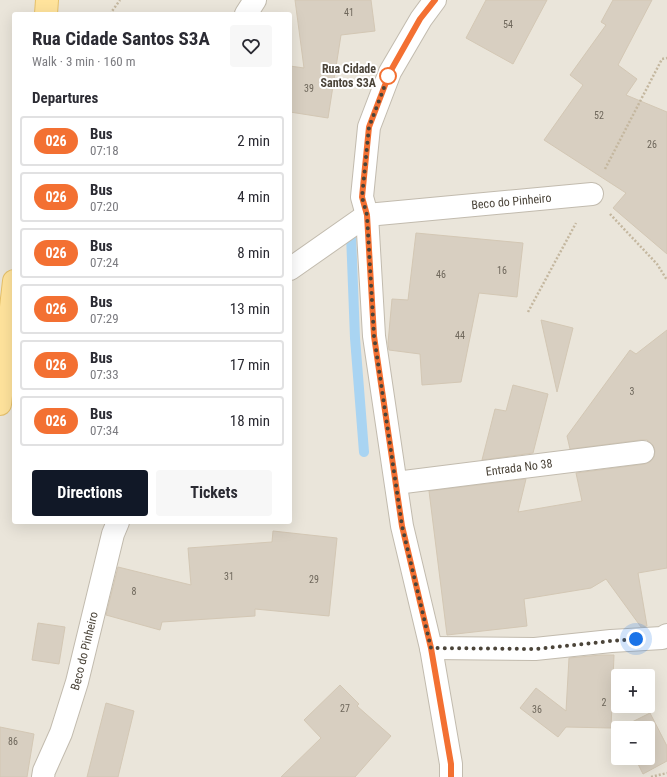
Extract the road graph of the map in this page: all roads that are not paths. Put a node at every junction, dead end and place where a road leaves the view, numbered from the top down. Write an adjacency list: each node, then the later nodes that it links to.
1 (47, 0): 4 (main road)
2 (254, 0): 5 (street)
3 (435, 0): 7 (street)
4 (46, 12)
5 (247, 12)
6 (592, 194): 7 (street, Beco do Pinheiro)
7 (367, 215): 8 (street, Beco do Pinheiro); 12 (street)
8 (292, 268)
9 (12, 299): 10 (main road)
10 (0, 404)
11 (643, 452): 12 (street, Entrada No 38)
12 (396, 483): 15 (street)
13 (117, 524): 16 (street, Beco do Pinheiro)
14 (667, 635): 15 (street)
15 (431, 648): 17 (street)
16 (43, 777)
17 (451, 777)

